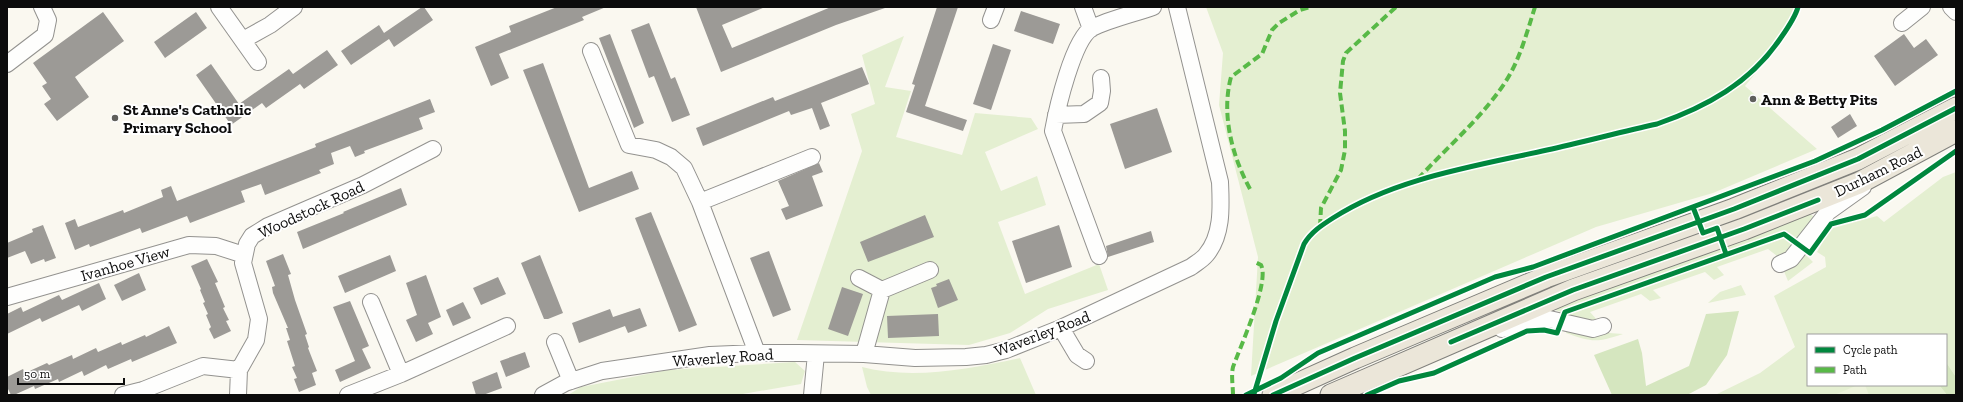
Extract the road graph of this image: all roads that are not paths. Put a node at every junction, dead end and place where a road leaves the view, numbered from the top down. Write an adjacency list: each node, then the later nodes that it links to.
1 (42, 7): 15 (street)
2 (219, 7): 12 (street)
3 (294, 7): 12 (street)
4 (1082, 7): 11 (street)
5 (1153, 7): 11 (street)
6 (1177, 7): 34 (street, Waverley Road)
7 (1922, 7): 10 (street)
8 (1951, 7): 9 (street)
9 (1956, 12)
10 (1902, 23)
11 (1091, 29): 18 (street)
12 (243, 40): 14 (street)
13 (590, 51): 23 (street)
14 (258, 62)
15 (7, 64)
16 (1101, 78): 18 (street)
17 (1956, 108): 49 (main road, Durham Road)
18 (1056, 115): 25 (street)
19 (1956, 131): 22 (main road, Durham Road)
20 (433, 149): 24 (street, Woodstock Road)
21 (812, 157): 23 (street)
22 (1885, 170): 26 (street); 36 (main road, Durham Road)
23 (700, 202): 37 (street)
24 (244, 255): 30 (street, Ivanhoe View); 41 (street, Woodstock Road)
25 (1099, 256)
26 (1780, 264)
27 (930, 270): 29 (street)
28 (859, 278): 29 (street)
29 (882, 290): 39 (street)
30 (7, 297)
31 (371, 302): 42 (street)
32 (507, 326): 42 (street)
33 (1603, 326): 36 (street)
34 (1061, 328): 39 (street, Waverley Road); 40 (street)
35 (555, 342): 43 (street)
36 (1451, 342): 50 (main road, Durham Road)
37 (757, 353): 38 (street, Waverley Road); 43 (street, Waverley Road)
38 (816, 354): 39 (street, Waverley Road); 48 (street)
39 (864, 354)
40 (1086, 361)
41 (239, 370): 44 (street); 45 (street, Woodstock Road)
42 (401, 374): 46 (street)
43 (571, 381): 47 (street, Waverley Road)
44 (123, 395)
45 (238, 395)
46 (348, 395)
47 (543, 395)
48 (812, 395)
49 (1273, 395)
50 (1331, 395)

